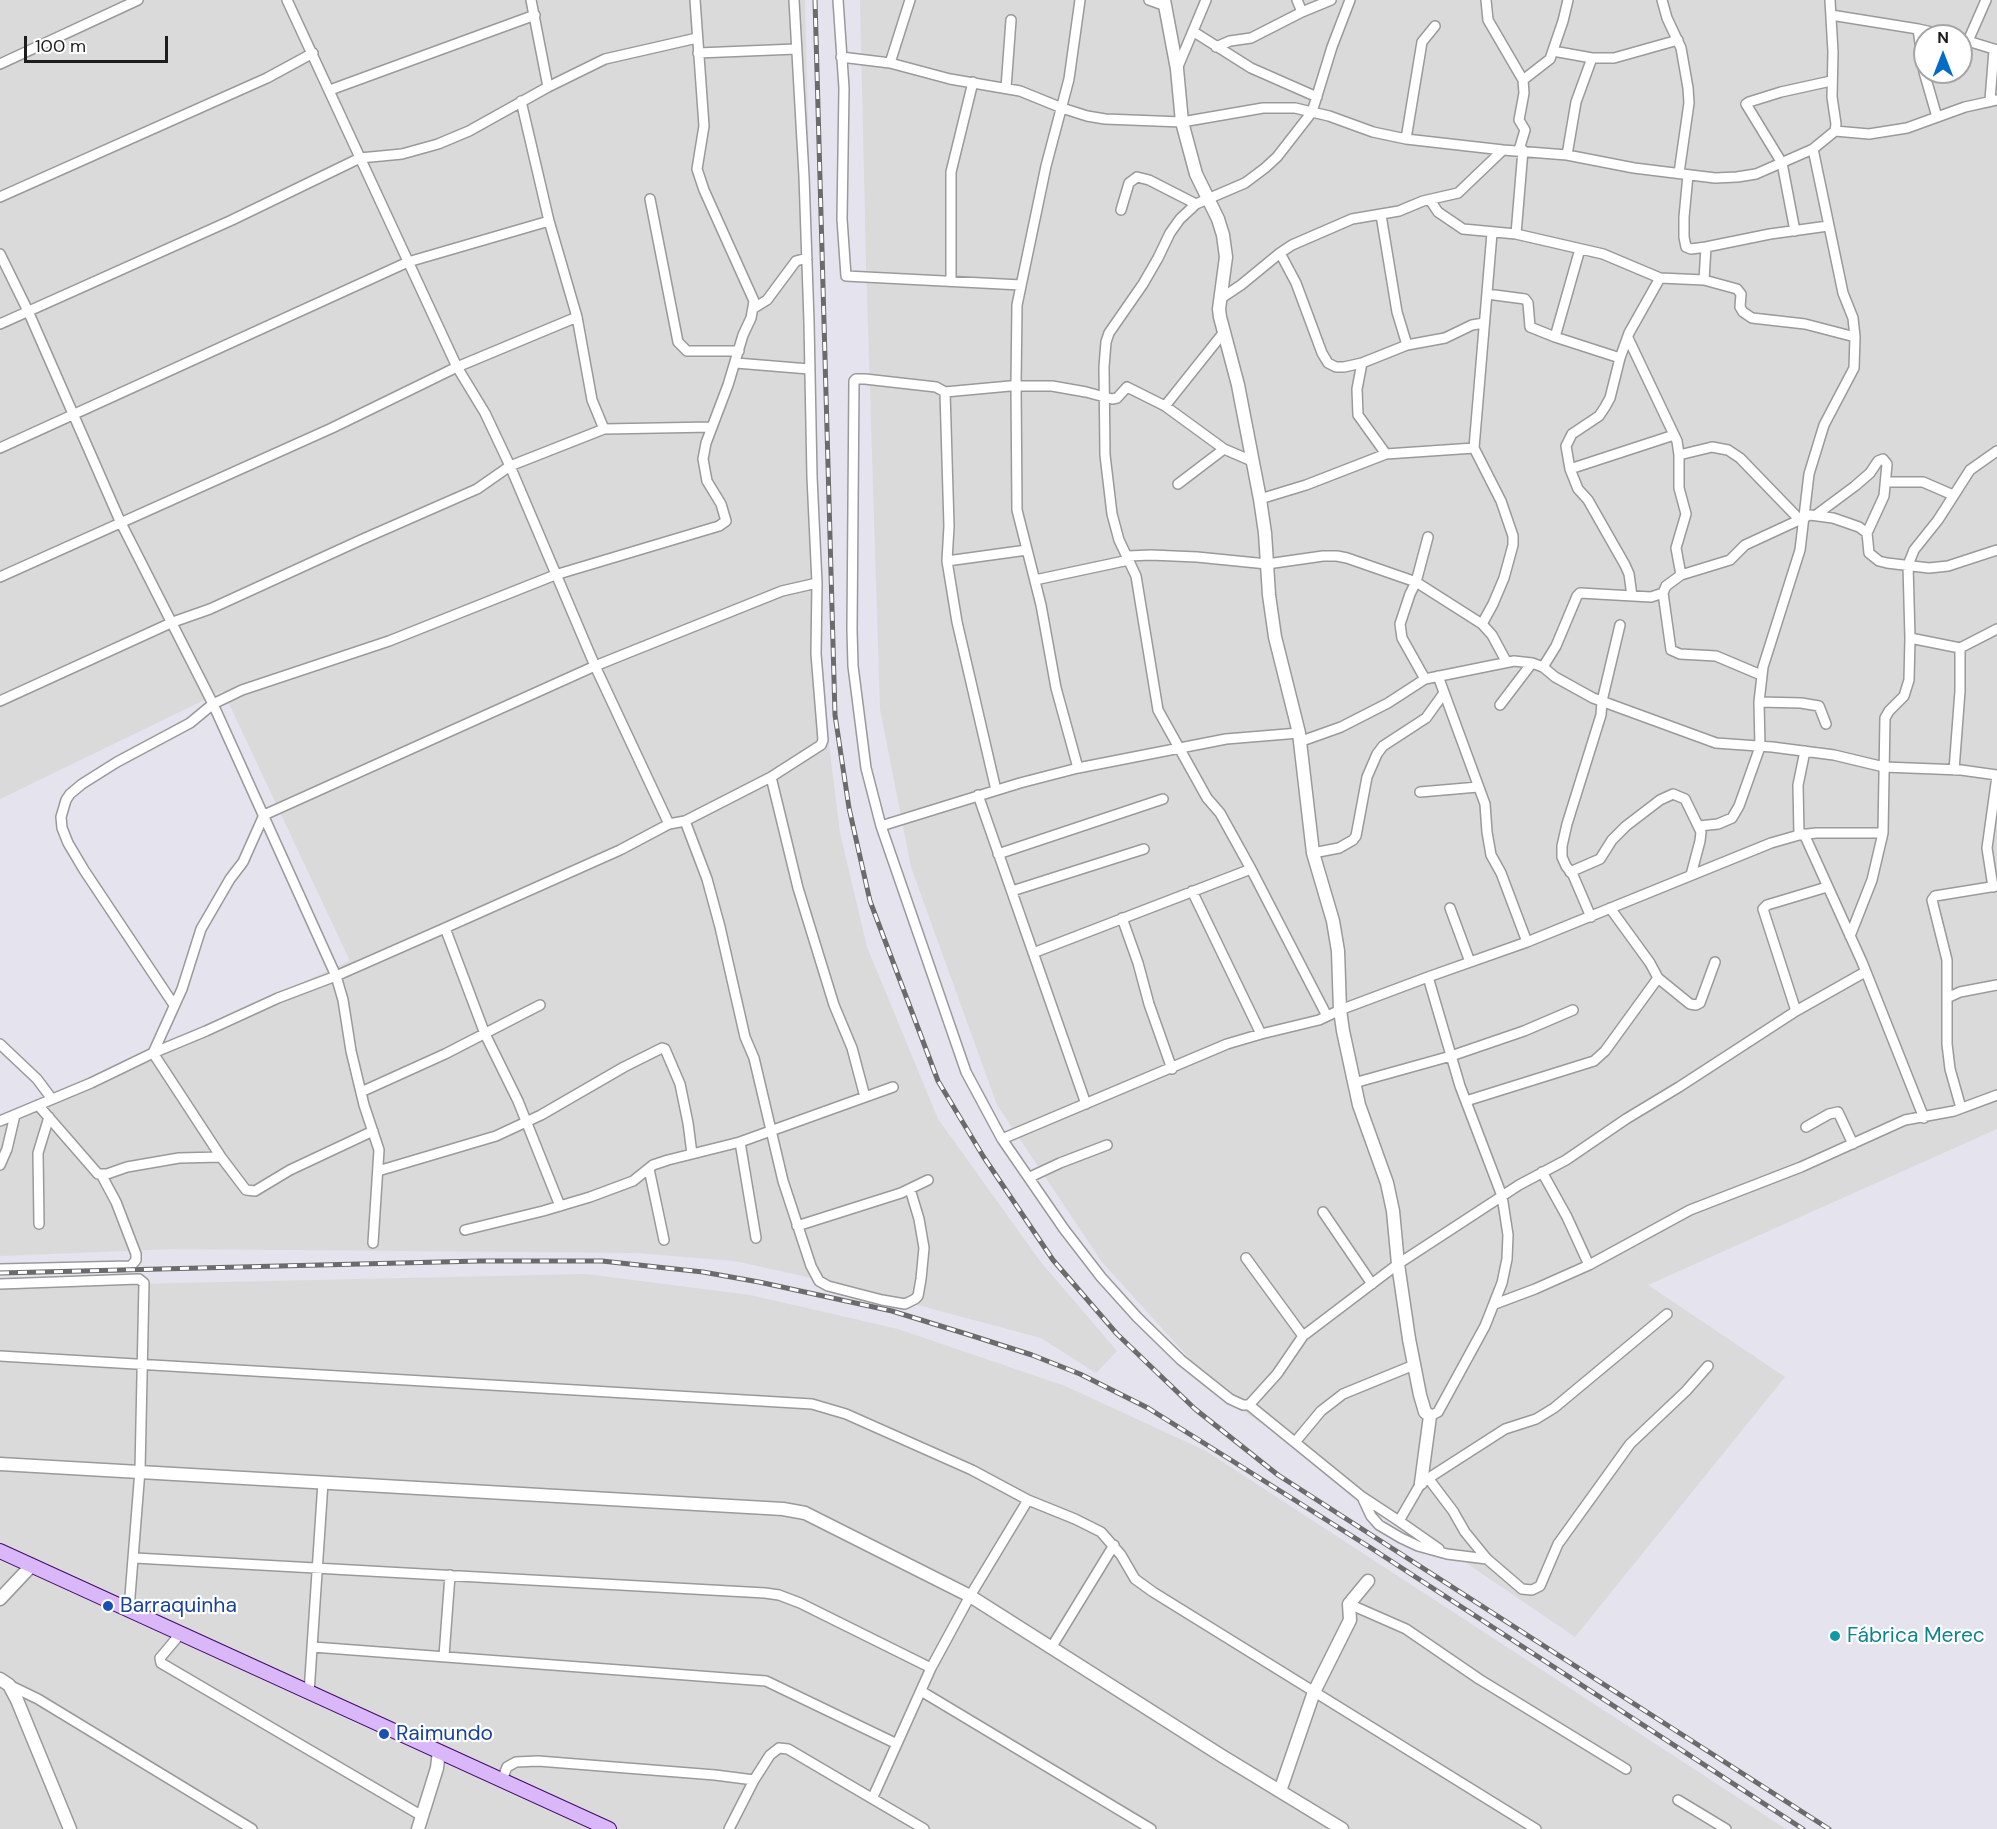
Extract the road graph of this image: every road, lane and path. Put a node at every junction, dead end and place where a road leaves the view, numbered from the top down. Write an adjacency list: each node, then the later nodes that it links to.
1 (138, 0): 40 (street)
2 (531, 0): 21 (street)
3 (695, 0): 28 (street)
4 (794, 0): 32 (street)
5 (838, 0): 37 (street)
6 (910, 0): 39 (street)
7 (1080, 0): 52 (street)
8 (1149, 0): 19 (street)
9 (1206, 0): 27 (street)
10 (1297, 0): 20 (street)
11 (1331, 0): 20 (street)
12 (1350, 0): 49 (street)
13 (1486, 0): 42 (street)
14 (1568, 0): 34 (street)
15 (1662, 0): 29 (street)
16 (1830, 0): 22 (street)
17 (1986, 0): 24 (street)
18 (290, 1): 35 (street)
19 (1165, 3): 41 (street)
20 (1302, 12): 31 (street)
21 (535, 15): 46 (street); 48 (street)
22 (1831, 15): 26 (street); 43 (street)
23 (1011, 20): 47 (street)
24 (1973, 25)
25 (1435, 26): 57 (street)
26 (1913, 28)
27 (1194, 32): 31 (street); 41 (street)
28 (697, 38): 36 (street); 46 (street)
29 (1678, 40): 38 (street); 64 (street)
30 (1973, 43): 33 (street)
31 (1216, 46): 49 (street)
32 (796, 49): 36 (street); 80 (street)
33 (1995, 50): 50 (street)
34 (1553, 51): 38 (street); 42 (street)
35 (313, 53): 48 (street); 65 (street)
36 (698, 53): 88 (street)
37 (841, 57): 39 (street); 84 (street)
38 (1592, 58): 61 (street)
39 (890, 63): 44 (street)
40 (0, 64)
41 (1177, 69): 55 (street)
42 (1523, 80): 60 (street)
43 (1831, 81): 56 (street); 63 (street)
44 (974, 82): 47 (street); 84 (street)
45 (1927, 84): 54 (street)
46 (548, 87): 51 (street)
47 (1006, 88): 52 (street)
48 (330, 90): 62 (street)
49 (1317, 97): 53 (street)
50 (1993, 100): 54 (street)
51 (521, 101): 62 (street); 71 (street)
52 (1062, 108): 55 (street); 85 (street)
53 (1312, 112): 55 (street); 57 (street); 68 (street)
54 (1937, 117): 56 (street)
55 (1182, 122): 68 (street)
56 (1834, 131): 58 (street)
57 (1406, 139): 59 (street)
58 (1813, 149): 63 (street); 72 (street)
59 (1503, 150): 60 (street); 67 (street)
60 (1521, 150): 61 (street); 75 (street)
61 (1567, 154): 64 (street)
62 (360, 158): 81 (street); 89 (street)
63 (1782, 164): 64 (street); 73 (street)
64 (1684, 174): 76 (street)
65 (0, 197)
66 (650, 199): 98 (street)
67 (1430, 200): 70 (street); 74 (street)
68 (1202, 202): 69 (street); 87 (street); 106 (street)
69 (1121, 210)
70 (1381, 215): 78 (street); 97 (street)
71 (549, 221): 81 (street); 90 (street)
72 (1828, 226): 73 (street); 94 (street)
73 (1795, 231): 76 (street)
74 (1492, 233): 75 (street); 86 (street)
75 (1516, 234): 77 (street)
76 (1706, 247): 83 (street)
77 (1580, 249): 82 (street); 95 (street)
78 (1280, 253): 87 (street); 101 (street)
79 (0, 254): 89 (street)
80 (807, 258): 88 (street); 103 (street)
81 (408, 262): 102 (street); 108 (street)
82 (1660, 278): 83 (street); 96 (street)
83 (1704, 280): 94 (street)
84 (951, 281): 85 (street)
85 (1021, 285): 104 (street)
86 (1487, 294): 91 (street); 95 (street)
87 (1220, 299): 93 (street)
88 (754, 308): 98 (street)
89 (28, 311): 92 (street); 108 (street)
90 (577, 317): 102 (street); 110 (street)
91 (1484, 323): 97 (street); 113 (street)
92 (0, 324)
93 (1224, 332): 107 (street); 118 (street)
94 (1855, 337): 126 (street)
95 (1555, 338): 99 (street)
96 (1628, 338): 99 (street); 111 (street)
97 (1407, 345): 101 (street)
98 (739, 351): 100 (street)
99 (1620, 358): 120 (street)
100 (736, 363): 103 (street); 109 (street)
101 (1362, 363): 116 (street)
102 (457, 367): 119 (street); 127 (street)
103 (809, 369): 141 (street)
104 (1016, 385): 105 (street); 106 (street); 130 (street)
105 (945, 392): 133 (street); 181 (street)
106 (1106, 398): 107 (street); 132 (street)
107 (1165, 406): 114 (street)
108 (73, 415): 112 (street); 127 (street)
109 (712, 427): 110 (street); 136 (street)
110 (603, 429): 119 (street)
111 (1674, 435): 117 (street); 120 (street)
112 (0, 448)
113 (1474, 448): 116 (street); 145 (street)
114 (1224, 449): 118 (street); 122 (street)
115 (1997, 451): 123 (street)
116 (1386, 454): 124 (street)
117 (1679, 455): 126 (street); 137 (street)
118 (1252, 461): 124 (street)
119 (510, 466): 136 (street); 144 (street)
120 (1570, 469): 143 (street)
121 (1886, 482): 123 (street); 125 (street); 128 (street)
122 (1178, 484)
123 (1953, 495): 135 (street)
124 (1260, 499): 134 (street)
125 (1816, 515): 126 (street); 128 (street)
126 (1801, 518): 137 (street); 154 (street)
127 (120, 521): 138 (street); 144 (street)
128 (1867, 533): 135 (street)
129 (1428, 537): 140 (street)
130 (1027, 550): 133 (street); 139 (street)
131 (1997, 550): 135 (street)
132 (1128, 558): 134 (street); 139 (street); 166 (street)
133 (947, 561): 174 (street)
134 (1267, 564): 140 (street); 164 (street)
135 (1908, 565): 148 (street)
136 (555, 575): 152 (street); 161 (street)
137 (1682, 575): 142 (street)
138 (0, 577)
139 (1035, 580): 169 (street)
140 (1416, 582): 145 (street); 156 (street)
141 (817, 583): 152 (street); 172 (street)
142 (1663, 593): 143 (street); 154 (street)
143 (1632, 596): 153 (street)
144 (173, 622): 158 (street); 161 (street)
145 (1482, 624): 150 (street)
146 (1620, 625): 159 (street)
147 (1997, 629): 149 (street)
148 (1910, 638): 149 (street); 168 (street)
149 (1960, 648): 170 (street)
150 (1506, 661): 151 (street); 155 (street)
151 (1532, 663): 153 (street); 162 (street)
152 (595, 666): 178 (street); 180 (street)
153 (1543, 667): 159 (street)
154 (1761, 675): 160 (street)
155 (1437, 676): 156 (street); 157 (street)
156 (1425, 679): 164 (street)
157 (1444, 693): 173 (street); 186 (street)
158 (0, 700)
159 (1602, 701): 165 (street); 189 (street)
160 (1759, 702): 163 (street); 165 (street)
161 (213, 704): 178 (street); 211 (street)
162 (1500, 705)
163 (1826, 724)
164 (1299, 738): 166 (street); 186 (street)
165 (1760, 747): 167 (street); 182 (street)
166 (1179, 748): 169 (street); 188 (street)
167 (1805, 751): 168 (street); 184 (street)
168 (1884, 767): 170 (street); 183 (street)
169 (1078, 768): 174 (street)
170 (1954, 770): 171 (street)
171 (1997, 776): 191 (street)
172 (771, 777): 179 (street); 227 (street)
173 (1478, 787): 175 (street); 201 (street)
174 (996, 790): 176 (street)
175 (1420, 792)
176 (978, 795): 181 (street); 187 (street)
177 (1163, 799): 187 (street)
178 (264, 815): 206 (street); 211 (street)
179 (685, 821): 180 (street); 240 (street)
180 (669, 824): 199 (street)
181 (881, 826): 241 (street)
182 (1699, 826): 189 (street); 190 (street)
183 (1883, 833): 184 (street); 200 (street)
184 (1802, 835): 190 (street); 192 (street)
185 (1144, 849): 193 (street)
186 (1313, 853): 213 (street)
187 (999, 854): 193 (street)
188 (1251, 869): 194 (street); 216 (street)
189 (1570, 872): 197 (street)
190 (1691, 875): 196 (street)
191 (1995, 886): 210 (street)
192 (1827, 887): 200 (street); 215 (street)
193 (1012, 891): 202 (street)
194 (1192, 891): 198 (street); 218 (street)
195 (1450, 908): 203 (street)
196 (1610, 908): 197 (street); 208 (street)
197 (1591, 917): 201 (street)
198 (1122, 918): 202 (street); 222 (street)
199 (445, 928): 206 (street); 217 (street)
200 (1850, 936): 205 (street)
201 (1527, 942): 203 (street)
202 (1033, 953): 230 (street)
203 (1470, 962): 207 (street)
204 (1715, 962): 208 (street)
205 (1865, 972): 215 (street); 235 (street)
206 (336, 976): 220 (street); 225 (street)
207 (1428, 977): 213 (street); 221 (street)
208 (1658, 978): 229 (street)
209 (1997, 985): 210 (street)
210 (1947, 998): 232 (street)
211 (174, 1005): 220 (street)
212 (540, 1005): 217 (street)
213 (1340, 1010): 216 (street); 223 (street)
214 (1574, 1010): 221 (street)
215 (1796, 1011): 250 (street)
216 (1327, 1016): 218 (street)
217 (485, 1034): 225 (street); 237 (street)
218 (1261, 1034): 222 (street)
219 (0, 1044): 228 (street)
220 (153, 1053): 228 (street); 246 (street)
221 (1451, 1056): 223 (street); 229 (street)
222 (1172, 1069): 230 (street)
223 (1354, 1083): 265 (street)
224 (893, 1087): 227 (street)
225 (361, 1092): 239 (street)
226 (1997, 1095): 232 (street)
227 (865, 1097): 240 (street)
228 (52, 1099): 231 (street)
229 (1466, 1101): 255 (street)
230 (1086, 1104): 241 (street)
231 (38, 1105): 233 (street); 234 (street)
232 (1961, 1108): 235 (street)
233 (15, 1115): 236 (street); 247 (street)
234 (49, 1117): 251 (street); 258 (street)
235 (1924, 1118): 243 (street)
236 (0, 1121)
237 (526, 1122): 245 (street); 249 (street); 256 (street)
238 (1806, 1127): 243 (street)
239 (373, 1131): 246 (street); 249 (street)
240 (771, 1131): 242 (street); 259 (street)
241 (1002, 1139): 252 (street)
242 (740, 1142): 245 (street); 261 (street)
243 (1853, 1144): 266 (street)
244 (1107, 1145): 252 (street)
245 (692, 1154): 248 (street)
246 (221, 1157): 251 (street)
247 (0, 1165)
248 (649, 1169): 256 (street); 262 (street)
249 (378, 1171): 263 (street)
250 (1542, 1172): 255 (street); 266 (street)
251 (101, 1174): 267 (street)
252 (1030, 1177): 277 (street)
253 (928, 1180): 254 (street)
254 (910, 1189): 259 (street); 259 (street)
255 (1502, 1196): 265 (street); 270 (street)
256 (560, 1206): 260 (street)
257 (1323, 1212): 269 (street)
258 (39, 1224)
259 (798, 1226)
260 (465, 1230)
261 (756, 1238)
262 (664, 1240)
263 (373, 1243)
264 (1246, 1258): 272 (street)
265 (1398, 1264): 269 (street); 275 (street)
266 (1589, 1265): 270 (street)
267 (0, 1269)
268 (0, 1284): 274 (street)
269 (1372, 1284): 272 (street)
270 (1495, 1304): 278 (street)
271 (1667, 1314): 282 (street)
272 (1303, 1336): 277 (street)
273 (0, 1356): 274 (street)
274 (142, 1364): 281 (street); 285 (street)
275 (1414, 1365): 278 (street); 279 (street)
276 (1707, 1366): 291 (street)
277 (1249, 1405): 279 (street)
278 (1430, 1416): 282 (street)
279 (1296, 1441): 284 (street)
280 (0, 1464): 281 (street)
281 (140, 1470): 283 (street); 290 (street)
282 (1425, 1480): 286 (street); 291 (street)
283 (323, 1482): 293 (street); 296 (street)
284 (1362, 1496): 286 (street); 289 (street)
285 (1028, 1500): 287 (street); 296 (street)
286 (1398, 1521): 289 (street)
287 (1114, 1545): 302 (street); 307 (street)
288 (0, 1551): 292 (main road)
289 (1447, 1554): 291 (street)
290 (135, 1558): 293 (street); 299 (street)
291 (1488, 1559)
292 (32, 1565): 297 (street); 299 (main road)
293 (317, 1568): 294 (street); 301 (street)
294 (450, 1575): 303 (street); 304 (street)
295 (1368, 1581): 298 (street)
296 (970, 1596): 302 (street); 304 (street)
297 (0, 1599)
298 (1349, 1605): 307 (street); 311 (street)
299 (129, 1610): 300 (main road)
300 (181, 1633): 308 (main road); 317 (street)
301 (313, 1647): 303 (street); 308 (street)
302 (1051, 1648): 314 (street)
303 (444, 1656): 309 (street)
304 (931, 1668): 306 (street)
305 (4, 1682): 318 (street); 319 (street)
306 (921, 1691): 309 (street); 324 (street)
307 (1314, 1692): 314 (street); 326 (street)
308 (309, 1693): 310 (main road)
309 (895, 1743): 315 (street)
310 (438, 1751): 312 (main road); 317 (street)
311 (1626, 1769)
312 (502, 1780): 313 (street); 321 (main road)
313 (754, 1780): 315 (street); 322 (street)
314 (1280, 1791): 325 (street)
315 (873, 1797): 323 (street)
316 (1678, 1800): 327 (street)
317 (422, 1816): 320 (street)
318 (70, 1829)
319 (252, 1829)
320 (418, 1829)
321 (609, 1829)
322 (729, 1829)
323 (924, 1829)
324 (1151, 1829)
325 (1342, 1829)
326 (1536, 1829)
327 (1726, 1829)

